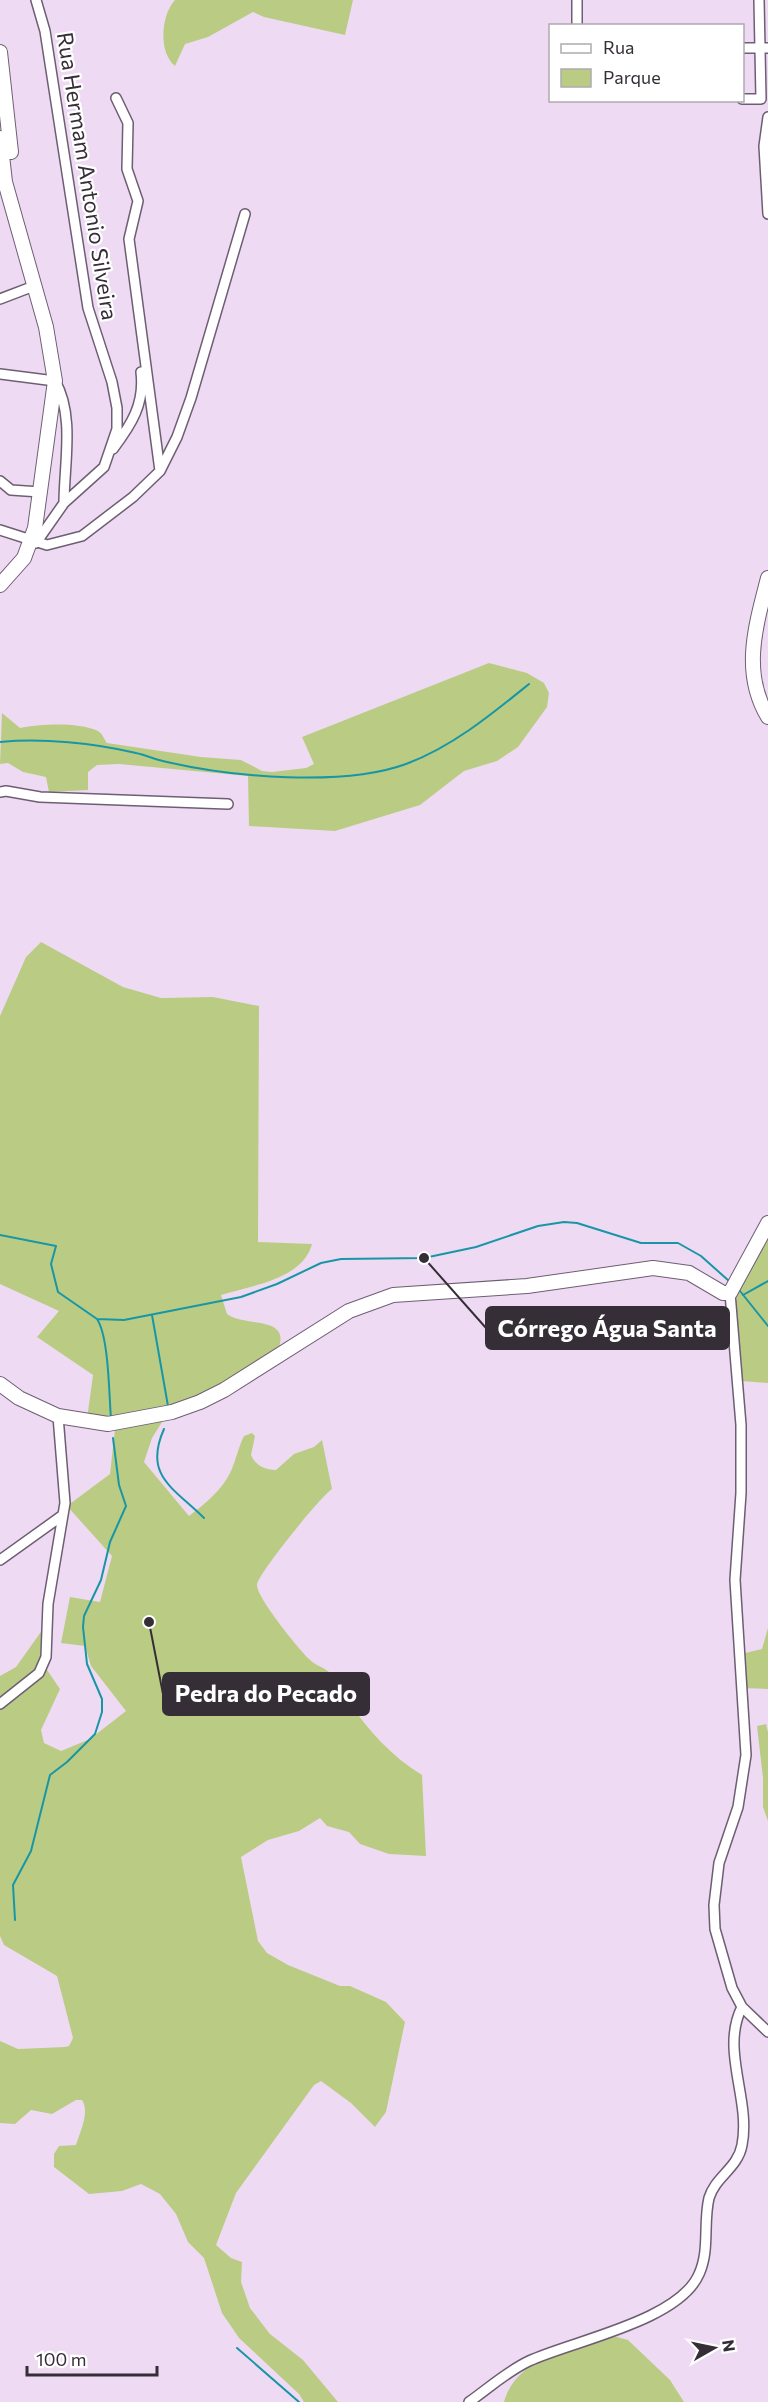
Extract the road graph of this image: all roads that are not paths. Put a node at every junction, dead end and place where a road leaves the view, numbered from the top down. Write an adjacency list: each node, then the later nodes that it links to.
1 (36, 0): 20 (street, Rua Hermam Antonio Silveira)
2 (577, 0): 4 (street)
3 (759, 0): 6 (street)
4 (578, 24)
5 (744, 48): 6 (street)
6 (764, 48): 9 (street)
7 (0, 52): 12 (street)
8 (116, 98): 17 (street)
9 (744, 99)
10 (768, 117): 14 (street)
11 (0, 138): 12 (street)
12 (12, 202): 15 (street)
13 (245, 214): 21 (street)
14 (768, 214)
15 (34, 286): 16 (street); 19 (street)
16 (0, 298)
17 (140, 322): 20 (street); 21 (street)
18 (0, 374): 19 (street)
19 (55, 381): 25 (street); 26 (street)
20 (110, 454): 26 (street, Rua Hermam Antonio Silveira)
21 (160, 471): 28 (street)
22 (0, 481): 24 (street)
23 (0, 489): 24 (street)
24 (11, 490): 25 (street)
25 (40, 492): 28 (street)
26 (64, 503): 28 (street, Rua Hermam Antonio Silveira)
27 (0, 530): 28 (street)
28 (33, 542): 30 (street)
29 (768, 578): 31 (street)
30 (0, 585)
31 (768, 717)
32 (0, 792): 33 (street)
33 (228, 804)
34 (768, 1223): 35 (street)
35 (730, 1293): 37 (street); 41 (street)
36 (0, 1384): 37 (street)
37 (58, 1416): 38 (street)
38 (63, 1515): 39 (street); 40 (street)
39 (0, 1560)
40 (0, 1704)
41 (742, 2007): 42 (street); 43 (street)
42 (768, 2032)
43 (469, 2402)

